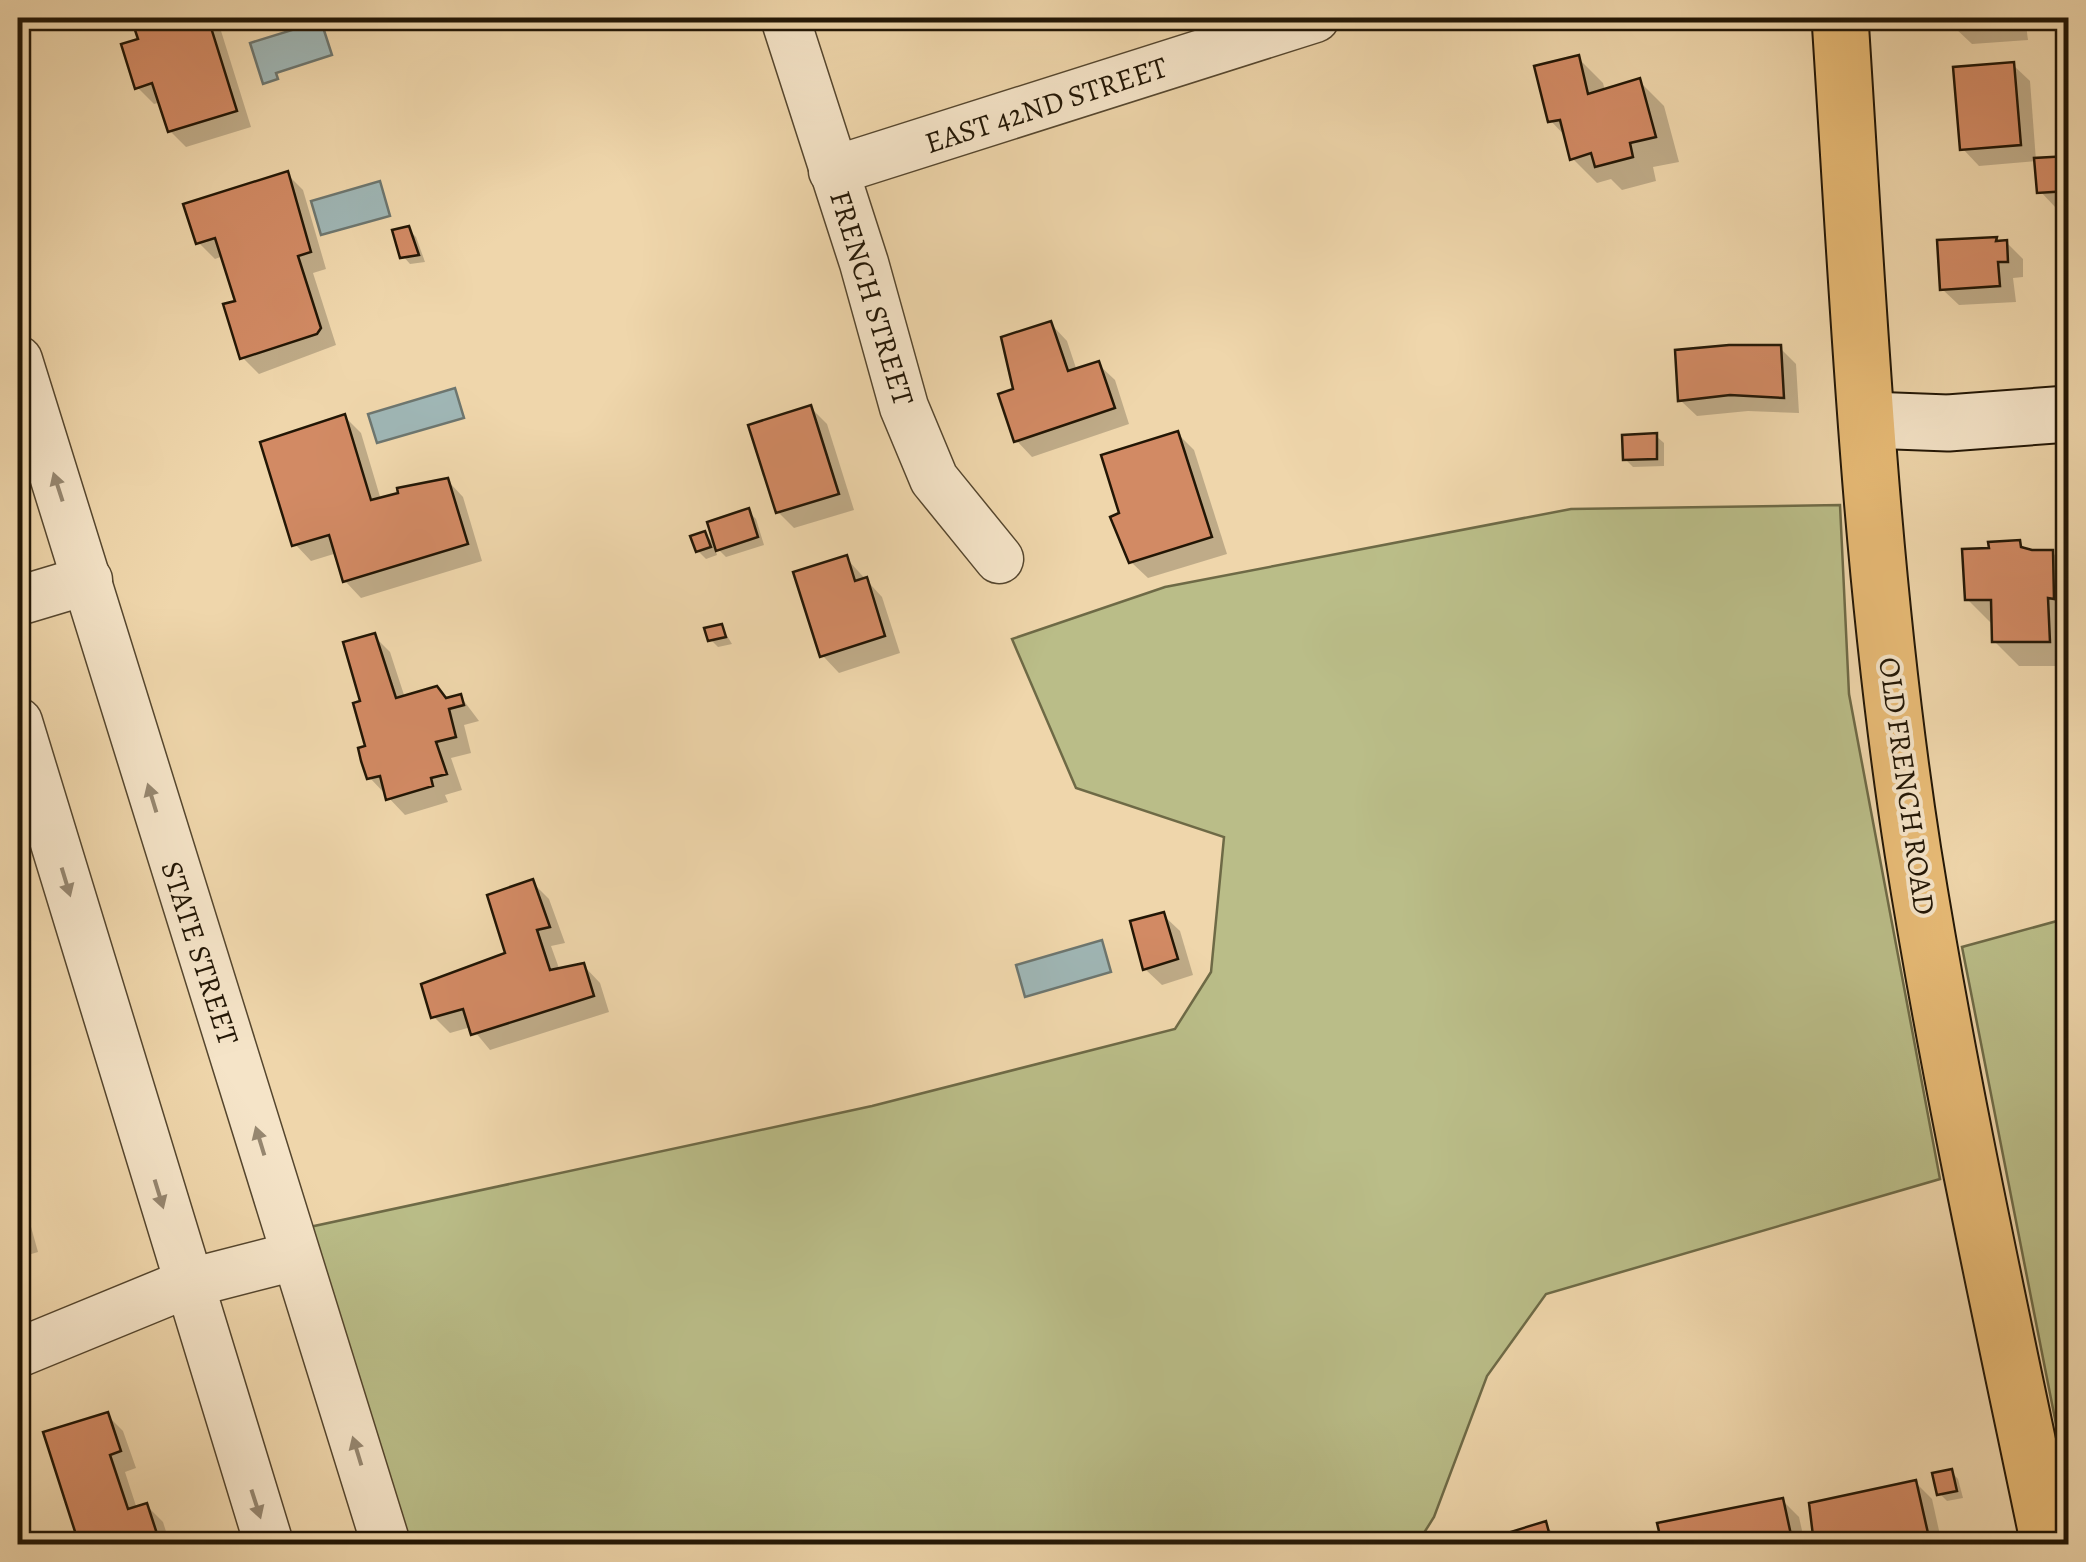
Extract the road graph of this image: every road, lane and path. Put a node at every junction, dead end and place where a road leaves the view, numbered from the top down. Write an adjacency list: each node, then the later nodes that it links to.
1 (785, 18): 4 (street, FRENCH STREET)
2 (1315, 18): 4 (street, EAST 42ND STREET)
3 (1840, 18): 7 (main road, OLD FRENCH ROAD)
4 (834, 171): 8 (street, FRENCH STREET)
5 (18, 360): 9 (street, STATE STREET, one-way to 5)
6 (2068, 414): 7 (street)
7 (1869, 420): 17 (main road, OLD FRENCH ROAD)
8 (998, 560)
9 (88, 580): 10 (street); 12 (street, STATE STREET, one-way to 9)
10 (18, 601)
11 (18, 722): 13 (street, one-way to 13)
12 (295, 1256): 13 (street); 16 (street, STATE STREET, one-way to 12)
13 (186, 1284): 14 (street); 15 (street, one-way to 15)
14 (18, 1353)
15 (269, 1544)
16 (386, 1544)
17 (2049, 1544)

